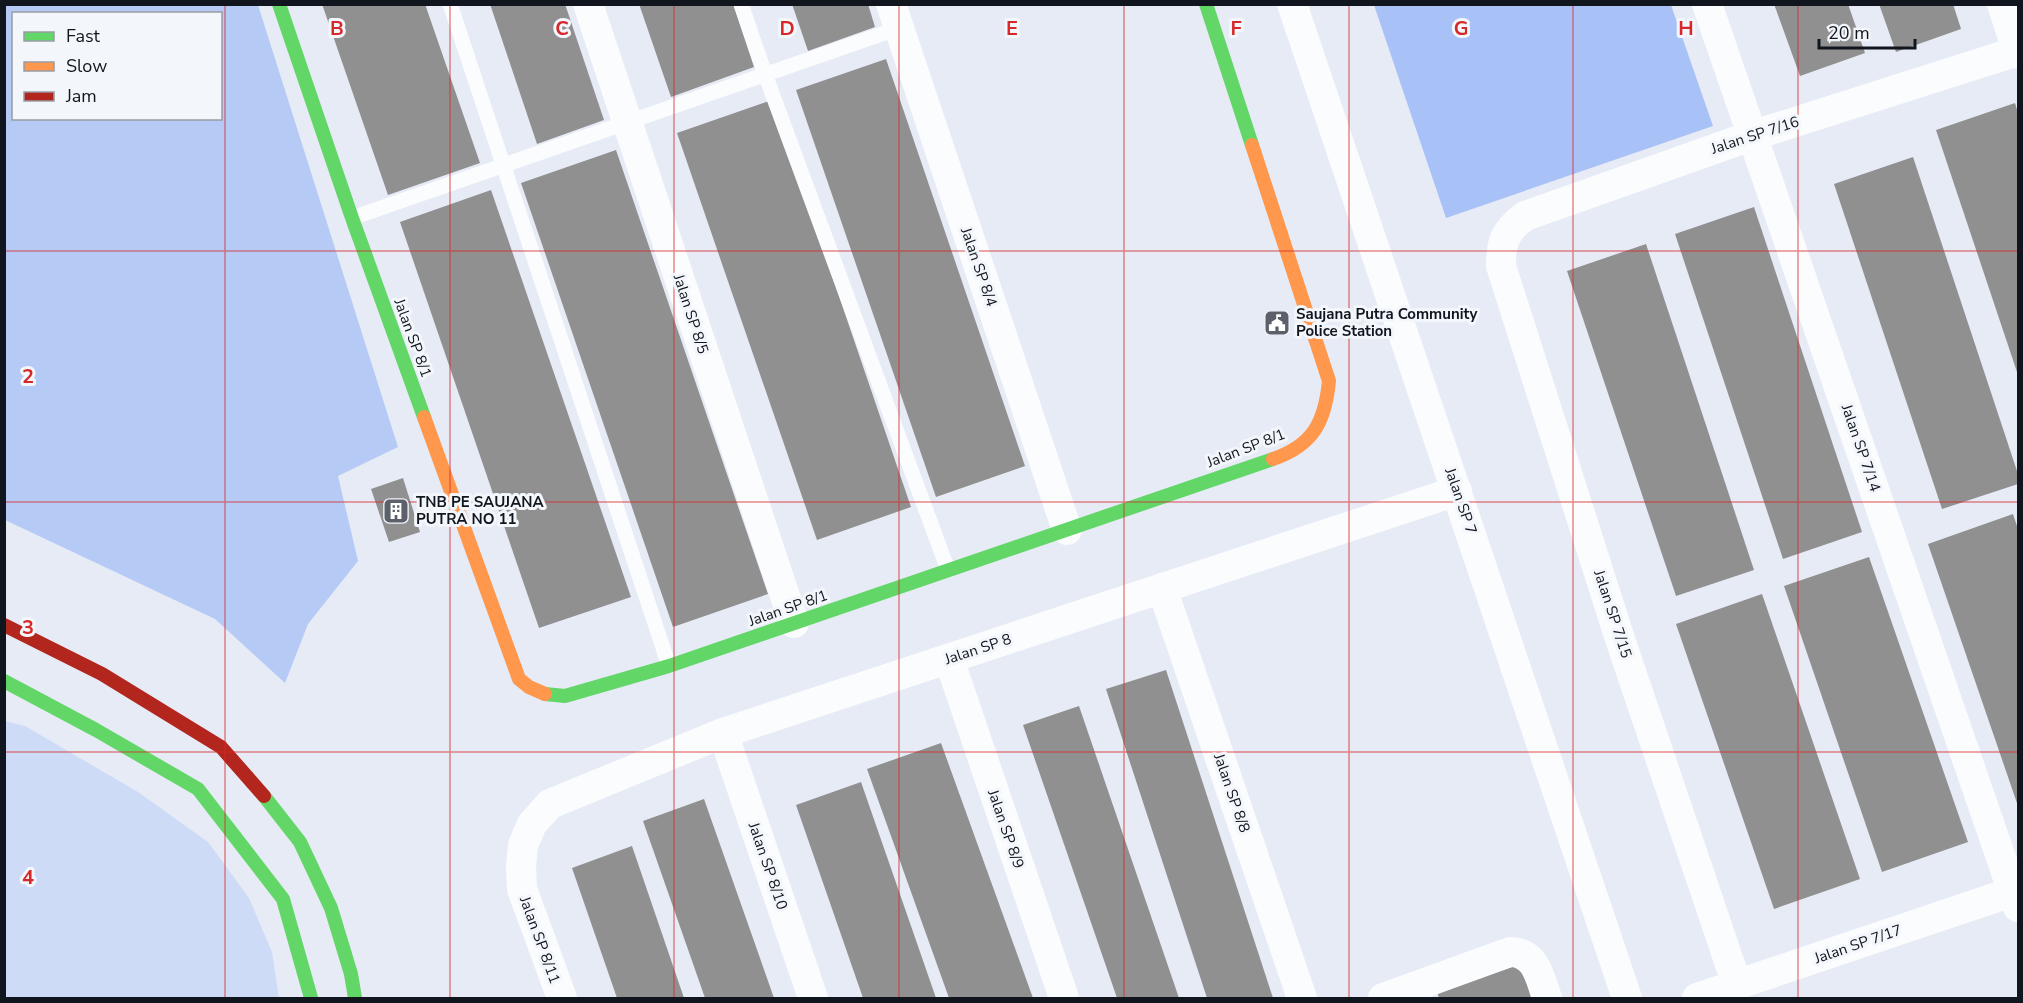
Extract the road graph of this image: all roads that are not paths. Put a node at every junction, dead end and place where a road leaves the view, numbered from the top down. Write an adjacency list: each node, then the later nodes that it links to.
1 (279, 4): 15 (main road, Jalan SP 8/1)
2 (450, 4): 14 (lane)
3 (588, 4): 12 (street, Jalan SP 8/5)
4 (741, 4): 11 (lane)
5 (1206, 4): 18 (main road, Jalan SP 8/1)
6 (1292, 4): 17 (street, Jalan SP 7)
7 (1707, 4): 13 (street, Jalan SP 7/14)
8 (2002, 4): 10 (street)
9 (895, 16): 11 (lane); 18 (street, Jalan SP 8/4)
10 (2018, 52): 13 (street, Jalan SP 7/16)
11 (765, 74): 12 (lane); 19 (lane)
12 (627, 122): 14 (lane); 21 (street, Jalan SP 8/5)
13 (1751, 136): 16 (street, Jalan SP 7/16); 28 (street, Jalan SP 7/14)
14 (504, 165): 15 (lane); 24 (lane)
15 (352, 218): 24 (main road, Jalan SP 8/1)
16 (1504, 240): 29 (street, Jalan SP 7/15)
17 (1457, 490): 20 (street, Jalan SP 8); 38 (street, Jalan SP 7)
18 (1067, 530): 19 (main road, Jalan SP 8/1)
19 (948, 570): 21 (main road, Jalan SP 8/1)
20 (1162, 588): 23 (street, Jalan SP 8); 35 (street, Jalan SP 8/8)
21 (794, 623): 24 (main road, Jalan SP 8/1)
22 (4, 625): 31 (main road)
23 (949, 658): 26 (street, Jalan SP 8); 34 (street, Jalan SP 8/9)
24 (669, 666)
25 (4, 681): 30 (main road)
26 (723, 733): 27 (street, Jalan SP 8); 33 (street, Jalan SP 8/10)
27 (523, 845): 32 (street, Jalan SP 8/11)
28 (2017, 896): 29 (street, Jalan SP 7/17)
29 (1737, 985): 39 (street, Jalan SP 7/17)
30 (311, 999)
31 (355, 999)
32 (562, 999)
33 (813, 999)
34 (1064, 999)
35 (1302, 999)
36 (1383, 999): 37 (street)
37 (1546, 999)
38 (1628, 999)
39 (1697, 999)

